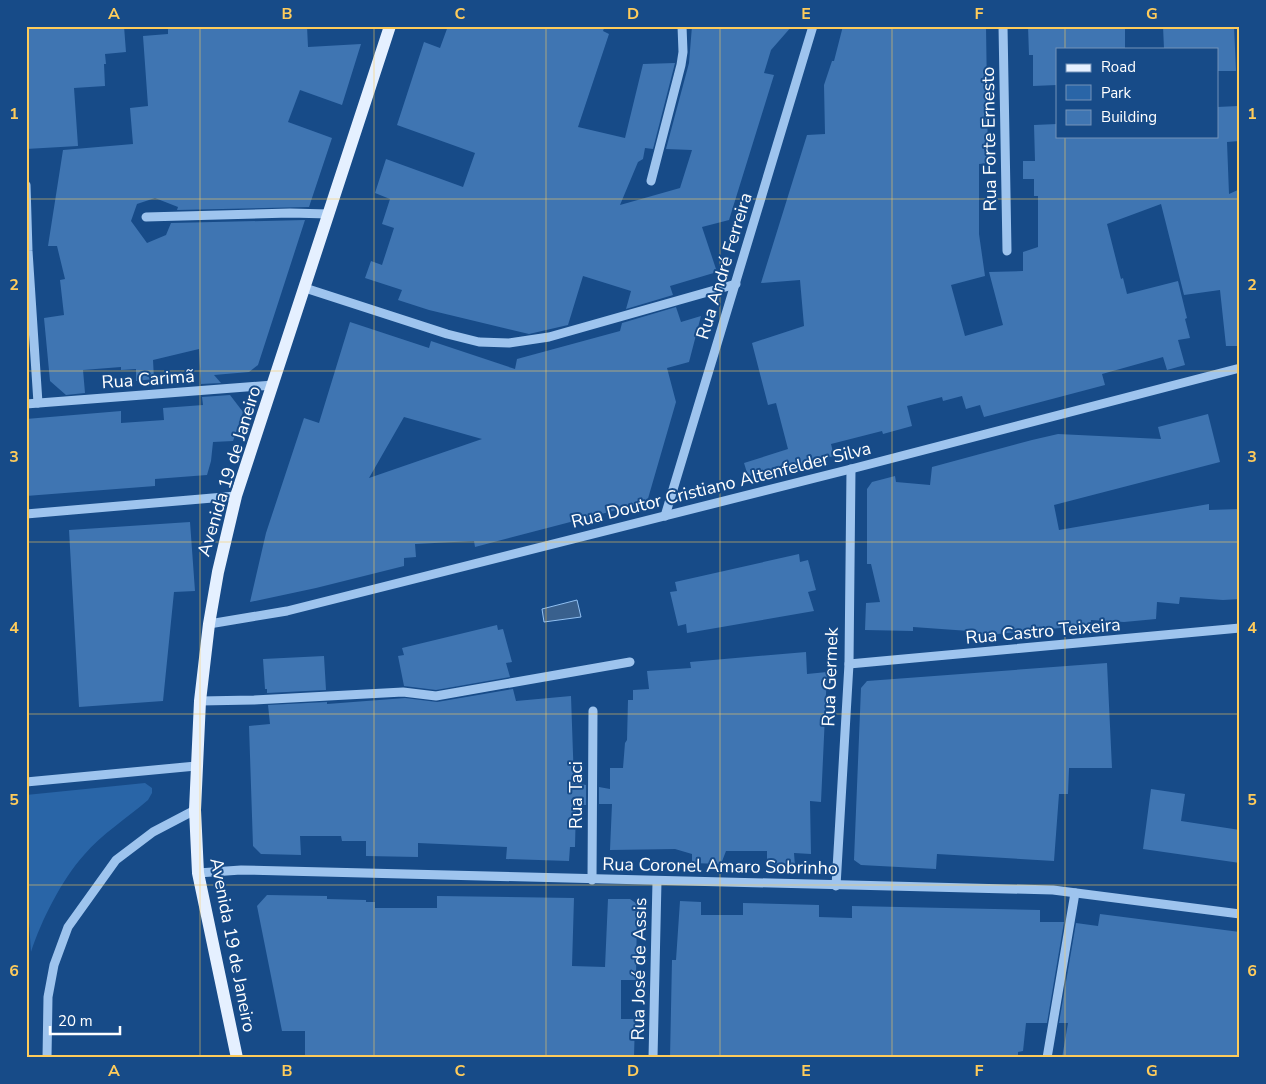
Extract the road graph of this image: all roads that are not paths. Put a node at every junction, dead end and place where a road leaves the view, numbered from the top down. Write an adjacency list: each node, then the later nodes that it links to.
1 (390, 26): 7 (main road, Avenida 19 de Janeiro)
2 (682, 26): 5 (street)
3 (813, 26): 10 (street, Rua André Ferreira)
4 (1003, 26): 9 (street, Rua Forte Ernesto)
5 (651, 181)
6 (26, 185): 14 (street)
7 (329, 214): 8 (street); 11 (main road, Avenida 19 de Janeiro)
8 (146, 217)
9 (1007, 251)
10 (736, 284): 11 (street); 19 (street, Rua André Ferreira)
11 (305, 288): 13 (main road, Avenida 19 de Janeiro)
12 (1240, 368): 16 (street, Rua Doutor Cristiano Altenfelder Silva)
13 (273, 386): 14 (street, Rua Carimã); 17 (main road, Avenida 19 de Janeiro)
14 (38, 403): 15 (street, Rua Carimã)
15 (26, 404)
16 (850, 469): 19 (street, Rua Doutor Cristiano Altenfelder Silva); 23 (street, Rua Germek)
17 (236, 496): 18 (street); 20 (main road, Avenida 19 de Janeiro)
18 (26, 514)
19 (665, 516): 20 (street, Rua Doutor Cristiano Altenfelder Silva)
20 (209, 624): 24 (main road, Avenida 19 de Janeiro)
21 (1240, 628): 23 (street, Rua Castro Teixeira)
22 (630, 662): 24 (street)
23 (848, 664): 32 (street, Rua Germek)
24 (200, 701): 26 (main road, Avenida 19 de Janeiro)
25 (593, 711): 30 (street, Rua Taci)
26 (196, 766): 27 (street); 28 (main road, Avenida 19 de Janeiro)
27 (26, 782)
28 (195, 810): 29 (main road, Avenida 19 de Janeiro); 35 (street)
29 (198, 873): 30 (street, Rua Coronel Amaro Sobrinho); 36 (main road, Avenida 19 de Janeiro)
30 (592, 880): 31 (street, Rua Coronel Amaro Sobrinho)
31 (657, 882): 32 (street, Rua Coronel Amaro Sobrinho); 37 (street, Rua José de Assis)
32 (836, 886): 33 (street, Rua Coronel Amaro Sobrinho)
33 (1075, 893): 34 (street, Rua Coronel Amaro Sobrinho); 38 (street)
34 (1240, 914)
35 (48, 1058)
36 (237, 1058)
37 (653, 1058)
38 (1047, 1058)

